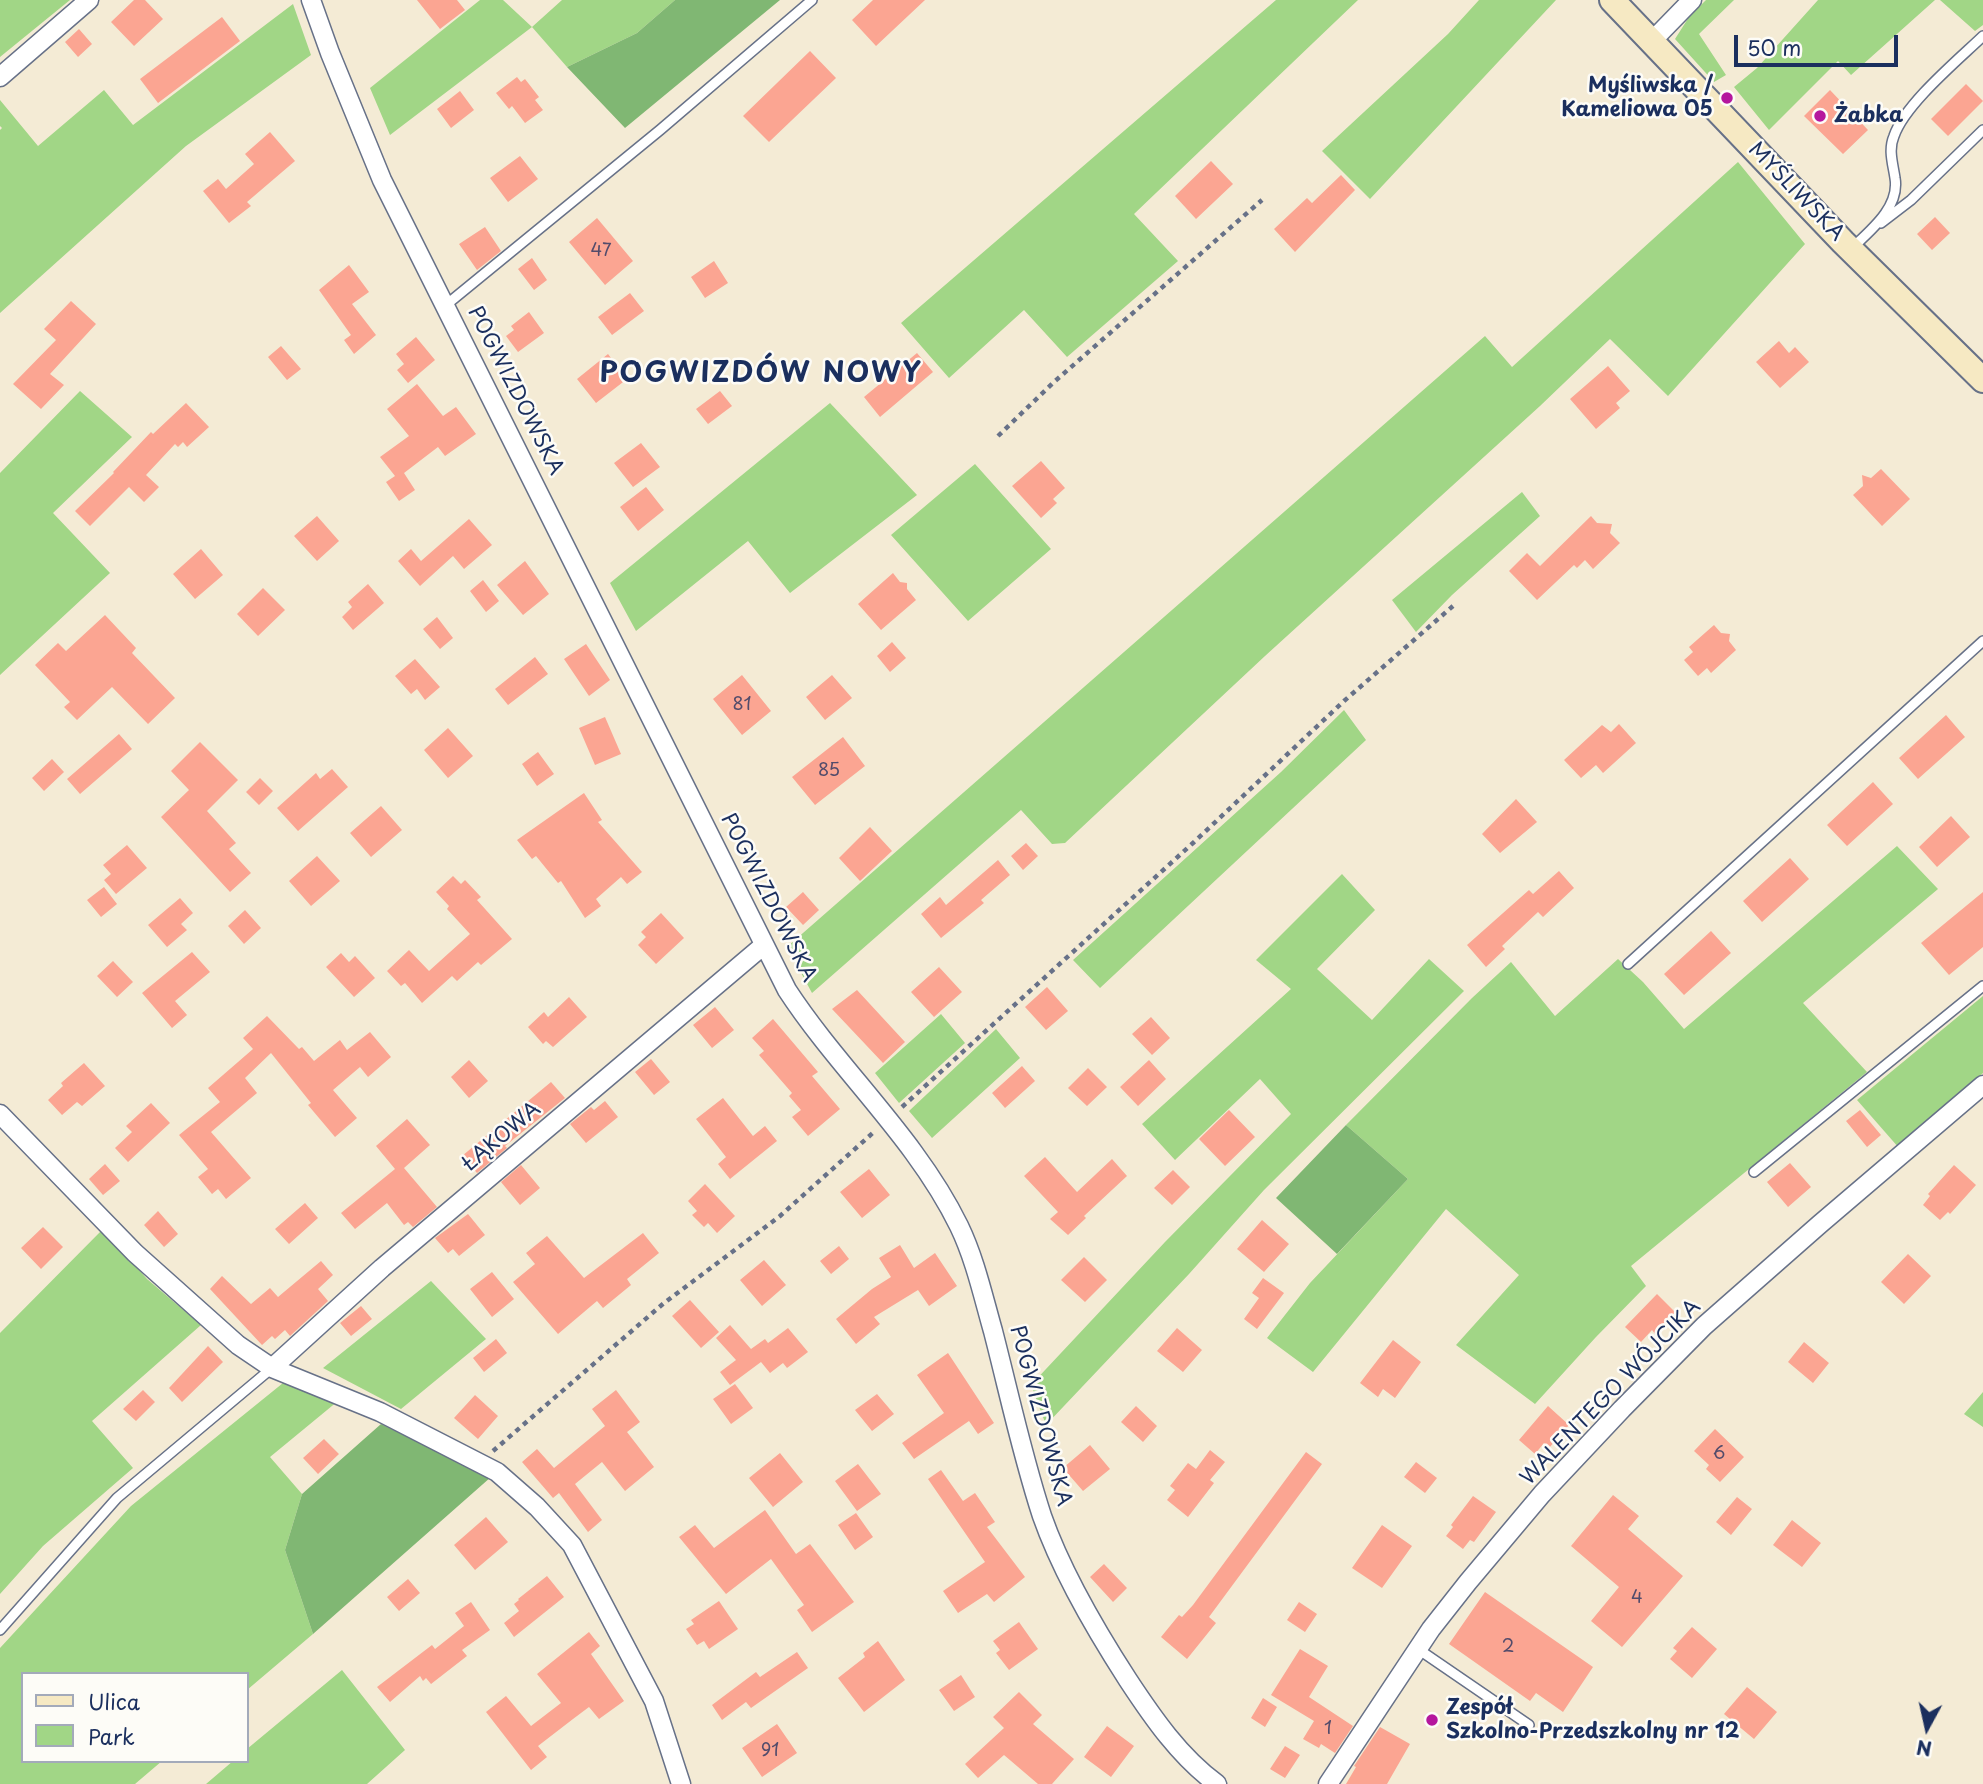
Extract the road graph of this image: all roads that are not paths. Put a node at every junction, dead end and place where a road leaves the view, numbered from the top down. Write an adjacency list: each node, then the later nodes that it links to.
1 (89, 0): 8 (street)
2 (312, 0): 12 (street, POGWIZDOWSKA)
3 (812, 0): 12 (lane)
4 (1612, 0): 7 (street, MYŚLIWSKA)
5 (1692, 0): 7 (street)
6 (1983, 36): 10 (lane)
7 (1652, 41): 11 (street, MYŚLIWSKA)
8 (0, 77)
9 (1983, 130): 10 (lane)
10 (1873, 229): 11 (lane)
11 (1851, 250): 13 (street, MYŚLIWSKA)
12 (446, 305): 15 (street, POGWIZDOWSKA)
13 (1983, 380)
14 (1983, 641): 16 (lane)
15 (764, 945): 21 (street, ŁĄKOWA); 26 (street, POGWIZDOWSKA)
16 (1628, 964)
17 (1983, 986): 20 (lane)
18 (1983, 1085): 23 (street, WALENTEGO WÓJCIKA)
19 (0, 1114): 21 (street)
20 (1754, 1172)
21 (272, 1368): 22 (lane); 25 (street)
22 (0, 1630)
23 (1418, 1649): 24 (lane); 27 (street, WALENTEGO WÓJCIKA)
24 (1529, 1725)
25 (681, 1784)
26 (1217, 1784)
27 (1328, 1784)

